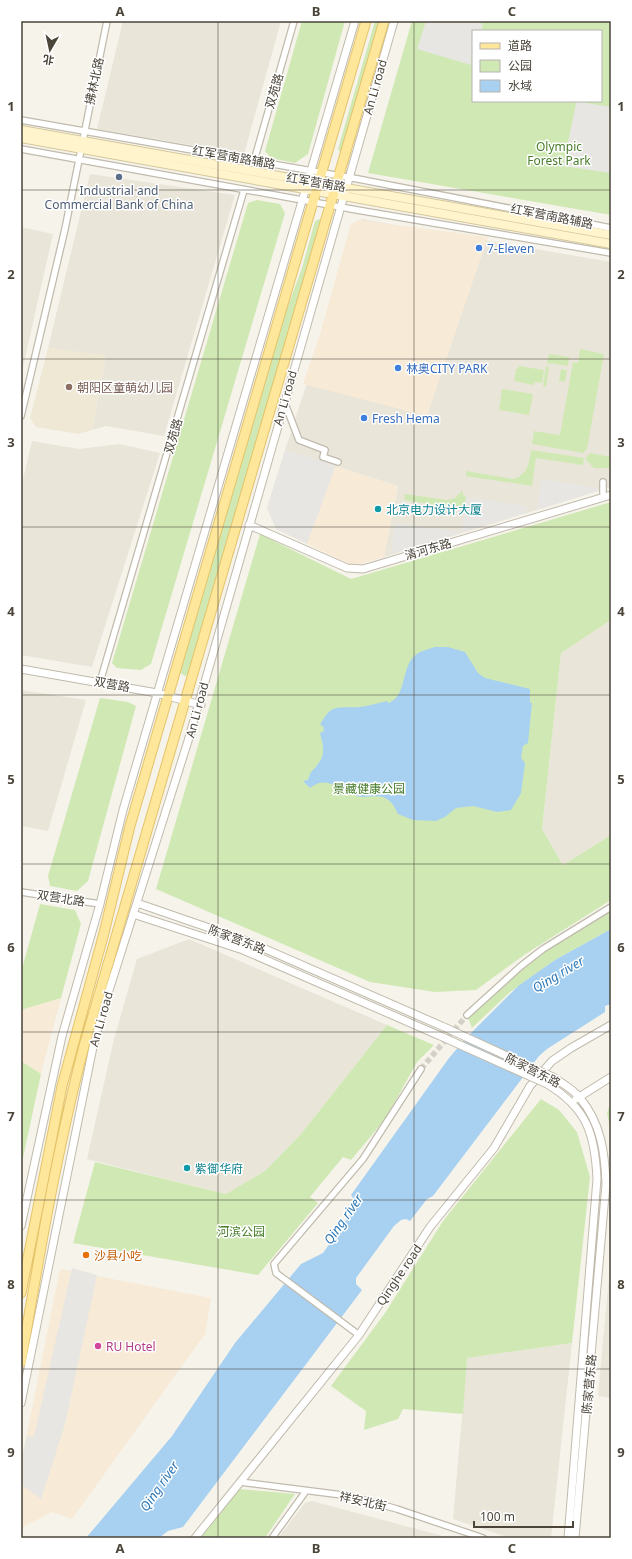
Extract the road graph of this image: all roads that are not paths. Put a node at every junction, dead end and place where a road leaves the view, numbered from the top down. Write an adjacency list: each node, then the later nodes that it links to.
1 (107, 21): 9 (street, 拂林北路)
2 (294, 21): 14 (street, 双苑路)
3 (355, 21): 15 (street)
4 (366, 21): 16 (main road, An Li road)
5 (384, 21): 17 (main road, An Li road)
6 (394, 21): 18 (street, An Li road)
7 (21, 120): 9 (street, 红军营南路辅路)
8 (21, 130): 11 (main road, 红军营南路)
9 (84, 131): 11 (street, 拂林北路); 14 (street, 红军营南路辅路)
10 (21, 138): 11 (main road, 红军营南路)
11 (81, 145): 13 (street, 拂林北路); 19 (main road, 红军营南路); 24 (main road, 红军营南路)
12 (21, 149): 13 (street)
13 (79, 159): 23 (street); 39 (street, 拂林北路)
14 (254, 161): 15 (street, 红军营南路辅路)
15 (312, 171): 16 (street, 红军营南路辅路); 19 (street)
16 (322, 173): 17 (street, 红军营南路辅路); 20 (main road, An Li road)
17 (338, 176): 18 (street, 红军营南路辅路); 21 (main road, An Li road)
18 (348, 178): 22 (street, An Li road); 34 (street, 红军营南路辅路)
19 (309, 180): 20 (main road, 红军营南路); 24 (street)
20 (319, 182): 21 (main road, 红军营南路); 25 (main road, An Li road)
21 (335, 185): 22 (main road, 红军营南路); 26 (main road, An Li road)
22 (345, 187): 27 (street, An Li road); 35 (main road, 红军营南路)
23 (244, 190): 28 (street); 46 (street, 双苑路)
24 (306, 190): 25 (main road, 红军营南路); 28 (street)
25 (316, 192): 26 (main road, 红军营南路); 29 (main road, An Li road)
26 (332, 195): 27 (main road, 红军营南路); 30 (main road, An Li road)
27 (342, 197): 31 (street, An Li road); 33 (main road, 红军营南路)
28 (303, 200): 29 (street); 47 (street)
29 (313, 202): 30 (street); 48 (main road, An Li road)
30 (329, 205): 31 (street); 49 (main road, An Li road)
31 (339, 207): 37 (street); 38 (street, An Li road)
32 (440, 214): 33 (main road, 红军营南路)
33 (462, 218): 36 (main road, 红军营南路)
34 (611, 228)
35 (611, 235)
36 (611, 244)
37 (611, 253)
38 (284, 401): 40 (street); 44 (street, An Li road)
39 (21, 416)
40 (338, 462)
41 (603, 482): 42 (street)
42 (603, 493)
43 (611, 495): 44 (street, 清河东路)
44 (249, 525): 50 (street, An Li road)
45 (21, 669): 46 (street, 双营路)
46 (100, 682): 47 (street, 双营路)
47 (157, 693): 48 (street, 双营路); 53 (street)
48 (167, 696): 49 (street, 双营路); 63 (main road, An Li road)
49 (186, 701): 50 (street, 双营路); 65 (main road, An Li road)
50 (200, 705): 52 (street, An Li road)
51 (21, 892): 53 (street, 双营北路)
52 (137, 903): 55 (street, An Li road); 60 (street, 陈家营东路, bridge)
53 (100, 904): 62 (street)
54 (611, 907): 56 (street)
55 (133, 914): 61 (street, 陈家营东路, bridge); 66 (street, An Li road)
56 (467, 1015)
57 (611, 1025): 64 (street, Qinghe road)
58 (421, 1069): 64 (street)
59 (611, 1077): 60 (street)
60 (580, 1097): 61 (street); 73 (street, 陈家营东路)
61 (571, 1102): 72 (street, 陈家营东路)
62 (21, 1226)
63 (21, 1294)
64 (359, 1335): 67 (street, Qinghe road)
65 (21, 1362)
66 (21, 1403)
67 (240, 1482): 68 (street, 祥安北街); 69 (street, Qinghe road)
68 (306, 1491): 70 (street); 71 (street, 祥安北街)
69 (195, 1538)
70 (272, 1538)
71 (483, 1538)
72 (568, 1538)
73 (575, 1538)

